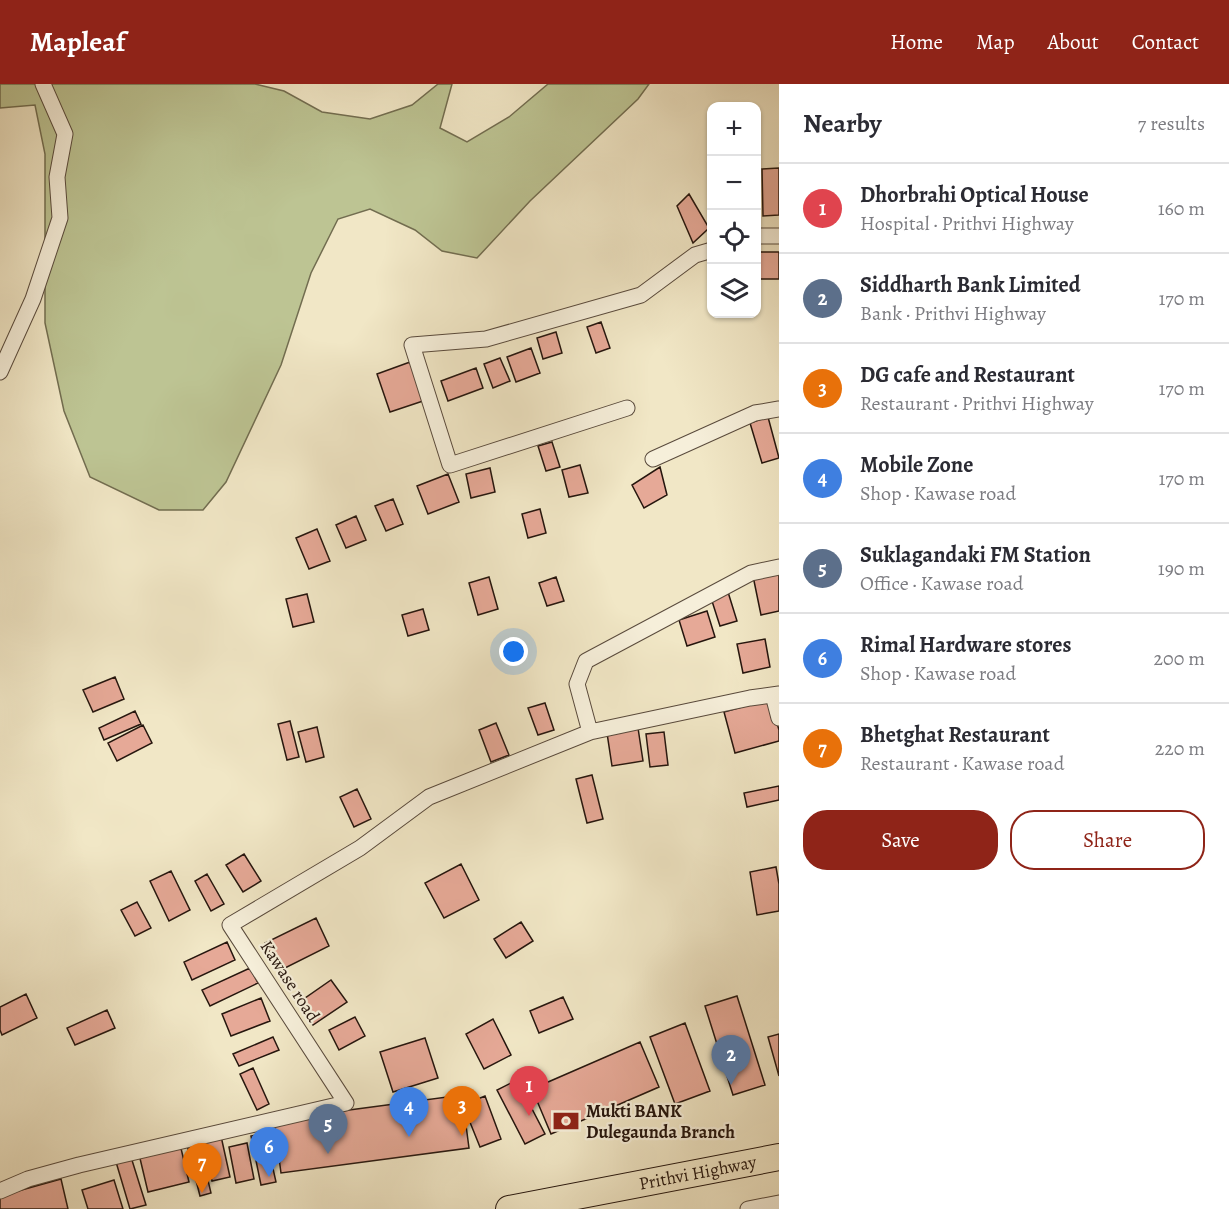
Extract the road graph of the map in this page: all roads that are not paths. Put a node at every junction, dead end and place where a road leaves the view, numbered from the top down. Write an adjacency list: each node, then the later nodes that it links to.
1 (43, 84): 5 (street)
2 (761, 236): 3 (street)
3 (779, 236)
4 (707, 251): 6 (street)
5 (0, 372)
6 (627, 408)
7 (779, 409): 8 (street)
8 (653, 459)
9 (779, 567): 12 (street)
10 (776, 694): 11 (street); 12 (street)
11 (779, 718)
12 (590, 732): 14 (street, Kawase road)
13 (779, 1157): 16 (highway, Prithvi Highway)
14 (0, 1191)
15 (779, 1203): 17 (street)
16 (509, 1209)
17 (748, 1209)

